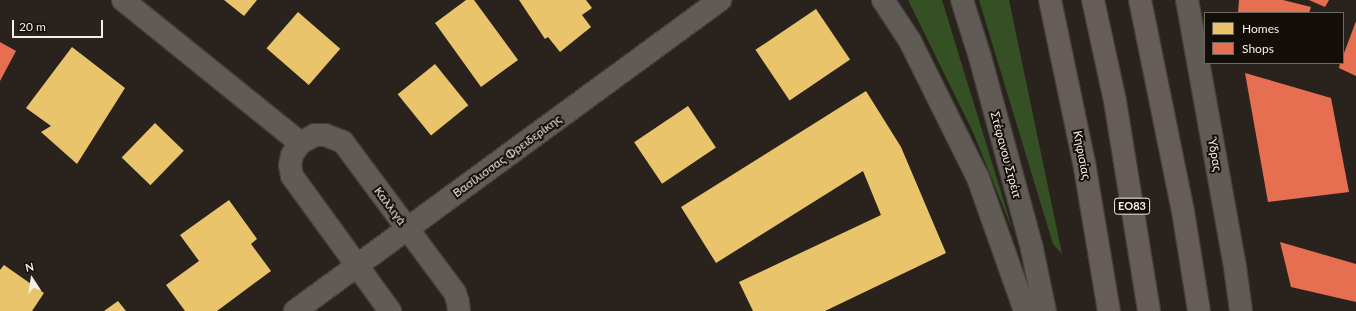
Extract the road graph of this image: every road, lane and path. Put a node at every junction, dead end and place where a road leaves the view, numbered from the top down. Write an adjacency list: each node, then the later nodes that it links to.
1 (123, 0): 9 (street)
2 (720, 0): 10 (street, Βασίλισσας Φρειδερίκης)
3 (883, 0): 15 (street)
4 (962, 0): 16 (street, Στέφανου Στρέιτ)
5 (1050, 0): 17 (main road, Κηφισίας)
6 (1093, 0): 18 (main road, ΕΟ83)
7 (1140, 0): 19 (main road)
8 (1187, 0): 20 (street, Ύδρας)
9 (300, 143): 10 (street, Καλλιγά); 11 (street)
10 (407, 229): 11 (street, Βασίλισσας Φρειδερίκης); 14 (street, Καλλιγά)
11 (356, 266): 12 (street, Βασίλισσας Φρειδερίκης); 13 (street)
12 (295, 311)
13 (390, 311)
14 (459, 311)
15 (1025, 311)
16 (1045, 311)
17 (1109, 311)
18 (1149, 311)
19 (1199, 311)
20 (1241, 311)

